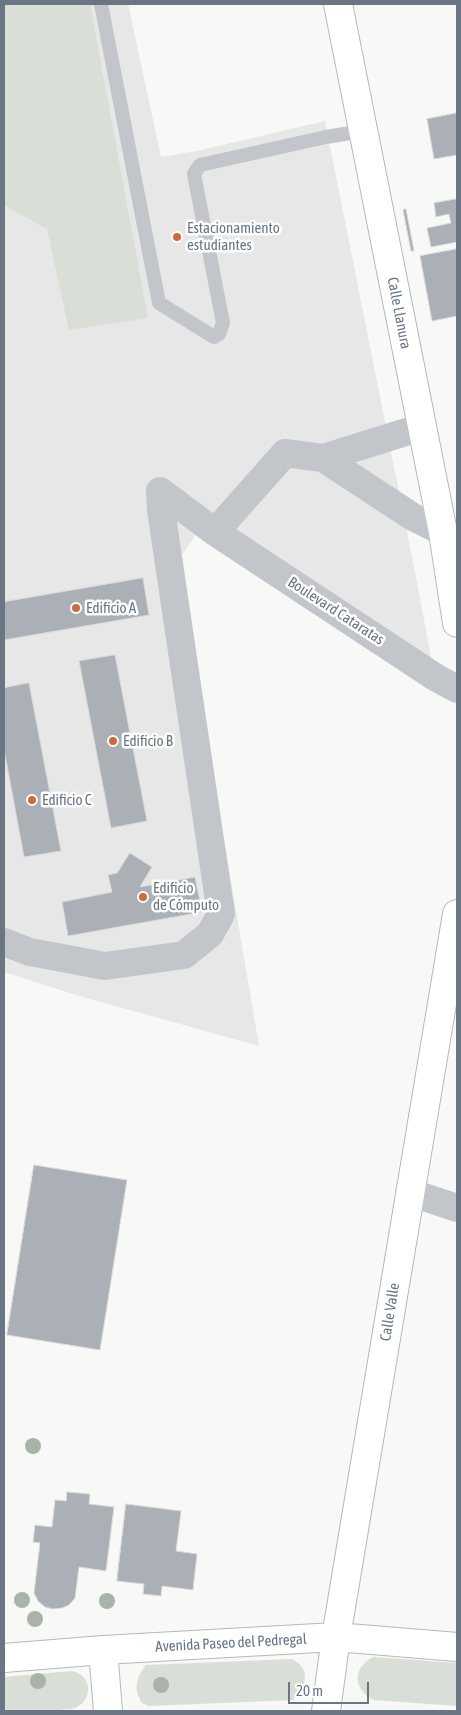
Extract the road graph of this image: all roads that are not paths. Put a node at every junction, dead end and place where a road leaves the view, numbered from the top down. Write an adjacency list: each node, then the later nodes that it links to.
1 (101, 4): 3 (lane)
2 (338, 4): 3 (street, Calle Llanura)
3 (362, 131): 4 (street, Calle Llanura)
4 (422, 427): 5 (street); 7 (street, Calle Llanura)
5 (322, 458): 6 (street); 7 (street)
6 (215, 532): 9 (street, Boulevard Cataratas); 11 (street, Boulevard Cataratas)
7 (450, 536): 8 (street, Calle Llanura)
8 (457, 623)
9 (457, 689)
10 (457, 914): 12 (street, Calle Valle)
11 (4, 942)
12 (409, 1192): 13 (street); 14 (street, Calle Valle)
13 (457, 1208)
14 (336, 1638): 15 (street, Avenida Paseo del Pedregal); 16 (street, Avenida Paseo del Pedregal); 19 (street, Calle Valle)
15 (457, 1647)
16 (104, 1650): 17 (street, Avenida Paseo del Pedregal); 18 (street)
17 (4, 1658)
18 (108, 1711)
19 (326, 1711)

